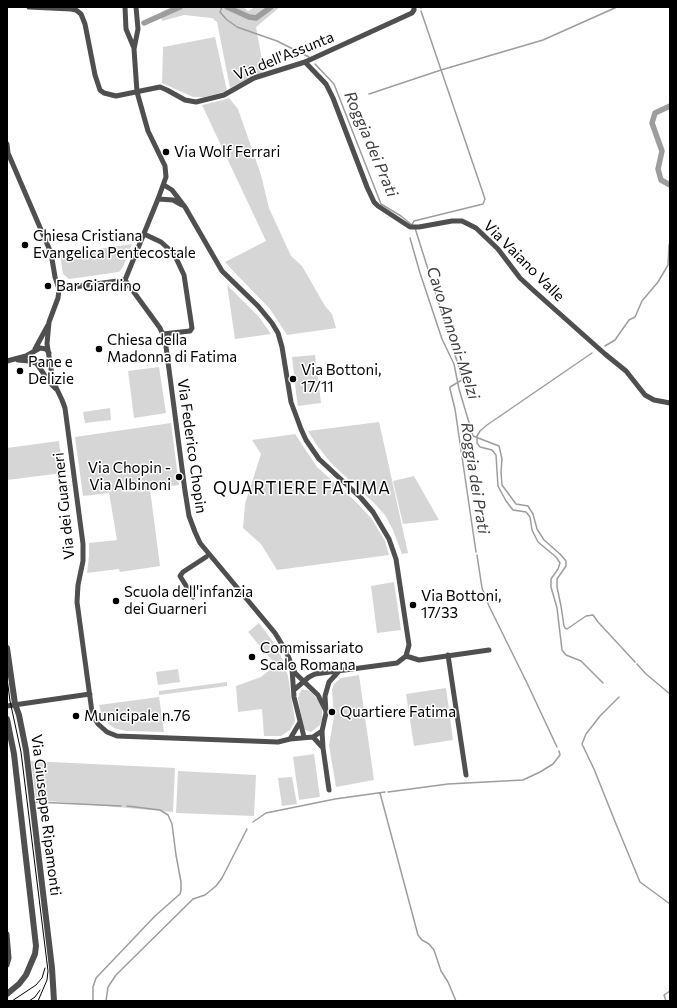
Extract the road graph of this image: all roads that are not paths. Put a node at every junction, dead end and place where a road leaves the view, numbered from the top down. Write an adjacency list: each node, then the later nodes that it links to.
1 (29, 7): 2 (street, Via dell'Assunta)
2 (47, 7): 8 (street, Via dell'Assunta)
3 (125, 7): 6 (street)
4 (136, 7): 6 (street)
5 (414, 7): 7 (street, Via dell'Assunta)
6 (134, 49): 8 (street)
7 (305, 62): 8 (street, Via dell'Assunta); 23 (street, Via Vaiano Valle)
8 (137, 92): 10 (street)
9 (7, 144): 15 (street)
10 (164, 185): 11 (street); 12 (street)
11 (158, 199): 12 (street); 13 (street)
12 (184, 206): 29 (street)
13 (144, 234): 14 (street); 17 (street)
14 (125, 280): 15 (street); 17 (street, Via Federico Chopin)
15 (59, 289): 16 (street)
16 (49, 322): 18 (street); 19 (street, Via dei Guarneri)
17 (163, 334): 30 (street, Via Federico Chopin)
18 (34, 351): 19 (street); 20 (street); 21 (street)
19 (49, 355): 21 (street); 22 (street, Via dei Guarneri)
20 (9, 361): 21 (street)
21 (37, 364): 22 (street, Via dei Guarneri)
22 (56, 389): 34 (street, Via dei Guarneri)
23 (670, 403)
24 (206, 557): 25 (street)
25 (193, 597)
26 (7, 648): 35 (street, Via Giuseppe Ripamonti)
27 (489, 650): 28 (street)
28 (448, 655): 29 (street); 45 (street)
29 (406, 656): 31 (street)
30 (292, 668): 32 (street, Via Federico Chopin); 33 (street, Via Federico Chopin)
31 (340, 670): 32 (street); 37 (street)
32 (306, 683): 33 (street); 37 (street, Via Federico Chopin)
33 (295, 690): 39 (street, Via Federico Chopin)
34 (90, 694): 35 (street); 43 (street)
35 (15, 704): 36 (street); 50 (street, Via Giuseppe Ripamonti)
36 (7, 706)
37 (326, 711): 40 (street)
38 (7, 719): 49 (street, Via Giuseppe Ripamonti)
39 (300, 722): 41 (street, Via Federico Chopin); 43 (street)
40 (322, 731): 42 (street); 44 (street)
41 (304, 737): 42 (street); 43 (street)
42 (312, 737): 44 (street)
43 (290, 739)
44 (322, 748): 46 (street)
45 (466, 775)
46 (329, 790)
47 (7, 935): 48 (street)
48 (7, 965)
49 (7, 994)
50 (54, 1001)

